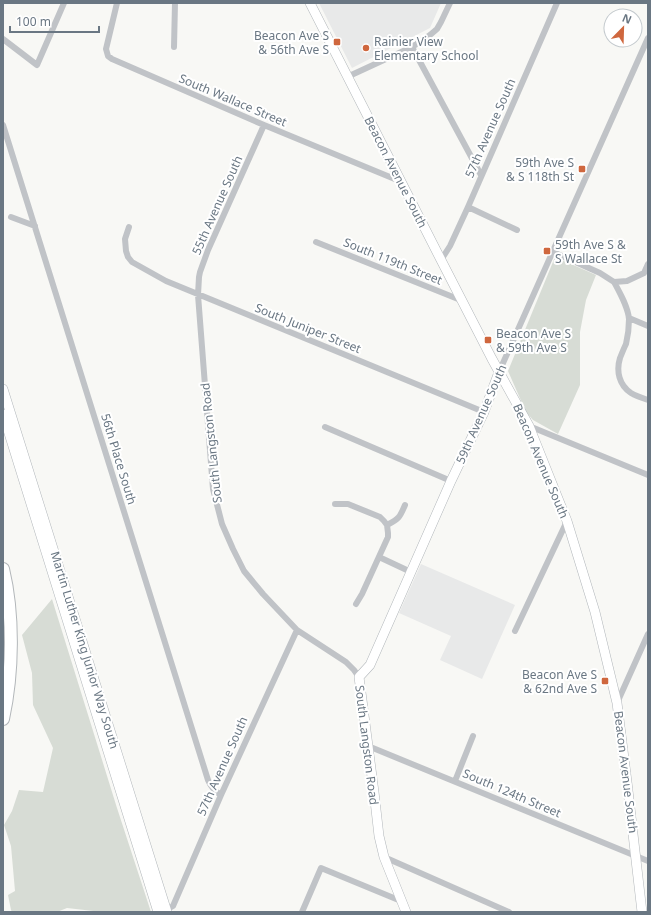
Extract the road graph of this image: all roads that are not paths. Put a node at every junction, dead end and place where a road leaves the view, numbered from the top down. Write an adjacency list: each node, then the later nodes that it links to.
1 (64, 3): 8 (street)
2 (118, 3): 13 (street, South Wallace Street)
3 (175, 3): 10 (street)
4 (310, 3): 11 (street, Beacon Avenue South)
5 (450, 3): 9 (street)
6 (557, 3): 14 (street, 57th Avenue South)
7 (648, 38): 22 (street, 59th Avenue South)
8 (3, 39)
9 (412, 46): 11 (street); 14 (street)
10 (174, 47)
11 (347, 77): 15 (street, Beacon Avenue South)
12 (3, 125): 18 (street, 56th Place South)
13 (264, 125): 15 (street, South Wallace Street); 27 (street, 55th Avenue South)
14 (481, 175): 16 (street, 57th Avenue South)
15 (402, 182): 23 (street, Beacon Avenue South)
16 (468, 207): 20 (street); 23 (street, 57th Avenue South)
17 (11, 216): 18 (street)
18 (35, 226): 57 (street, 56th Place South)
19 (129, 227): 27 (street, South Juniper Street)
20 (517, 230)
21 (316, 242): 28 (street, South 119th Street)
22 (553, 252): 26 (street); 31 (street, 59th Avenue South)
23 (441, 260): 28 (street, Beacon Avenue South)
24 (648, 264): 25 (street)
25 (646, 272): 26 (street)
26 (614, 282): 29 (street)
27 (198, 294): 34 (street, South Juniper Street); 48 (street, South Langston Road)
28 (463, 301): 31 (street, Beacon Avenue South)
29 (629, 318): 30 (street); 33 (street)
30 (648, 326)
31 (499, 372): 34 (street, 59th Avenue South); 36 (street, Beacon Avenue South)
32 (3, 389): 63 (street, Martin Luther King Junior Way South)
33 (648, 400)
34 (484, 412): 39 (street, 59th Avenue South)
35 (3, 414): 63 (street, Martin Luther King Junior Way South)
36 (528, 426): 38 (street); 42 (street, Beacon Avenue South)
37 (325, 427): 39 (street)
38 (648, 475)
39 (451, 481): 46 (street, 59th Avenue South)
40 (335, 504): 43 (street)
41 (405, 505): 43 (street)
42 (567, 522): 49 (street); 52 (street, Beacon Avenue South)
43 (387, 525): 44 (street)
44 (378, 557): 46 (street); 47 (street)
45 (3, 569): 53 (highway)
46 (411, 572): 51 (street, 59th Avenue South)
47 (356, 604)
48 (297, 630): 51 (street, South Langston Road); 57 (street, 57th Avenue South)
49 (515, 631)
50 (648, 634): 52 (street)
51 (359, 677): 55 (street, South Langston Road)
52 (617, 703): 58 (street, Beacon Avenue South)
53 (3, 719)
54 (473, 736): 56 (street)
55 (368, 746): 56 (street, South 124th Street); 59 (street, South Langston Road)
56 (455, 781): 58 (street, South 124th Street)
57 (221, 795): 63 (street, 57th Avenue South)
58 (636, 856): 60 (street, South 124th Street); 62 (street, Beacon Avenue South)
59 (384, 857): 61 (street, South Langston Road); 66 (street)
60 (648, 861)
61 (401, 901): 64 (street); 65 (street, South Langston Road)
62 (644, 909)
63 (164, 911)
64 (302, 912)
65 (406, 912)
66 (509, 912)

